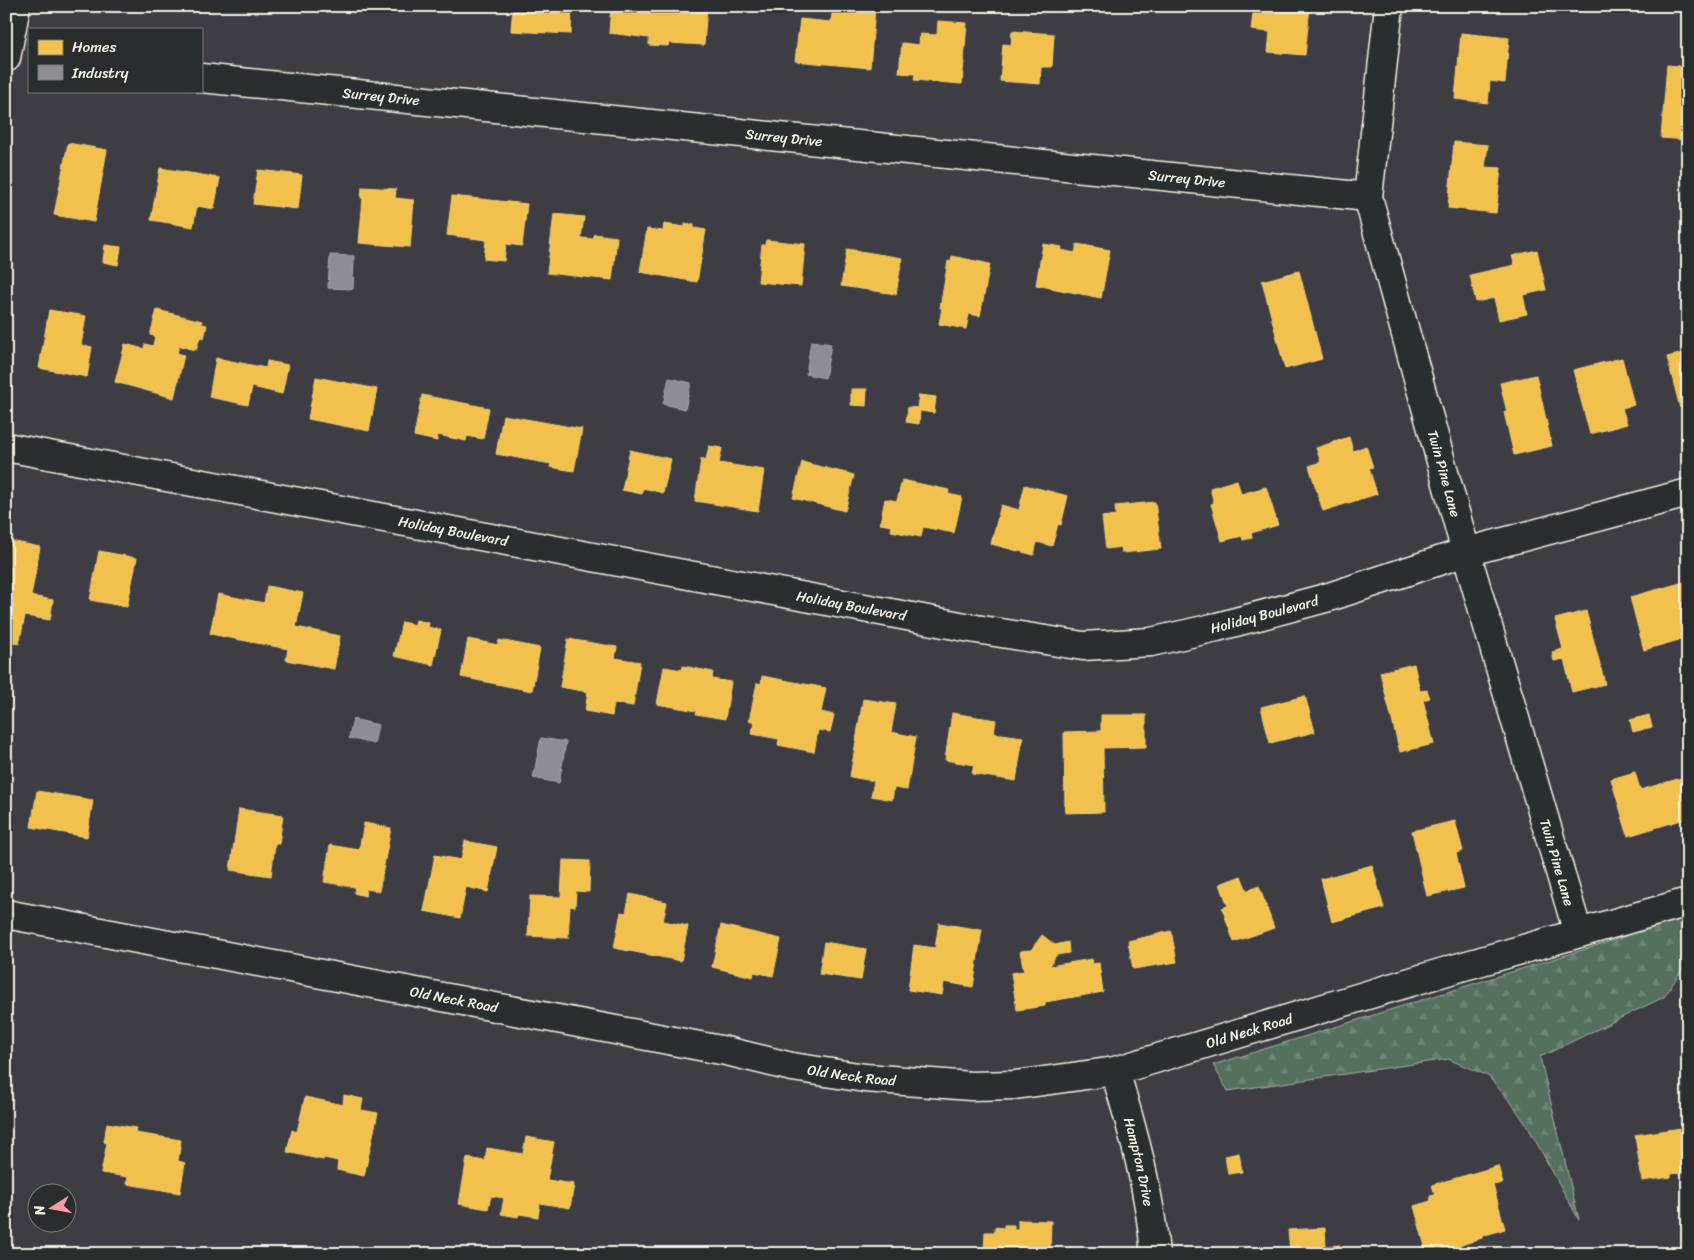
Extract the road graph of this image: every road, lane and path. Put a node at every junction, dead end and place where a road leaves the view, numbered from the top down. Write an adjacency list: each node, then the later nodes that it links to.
1 (16, 6): 3 (street)
2 (1389, 6): 5 (street, Twin Pine Lane)
3 (12, 50)
4 (202, 78): 5 (street, Surrey Drive)
5 (1368, 198): 8 (street, Twin Pine Lane)
6 (6, 447): 8 (street, Holiday Boulevard)
7 (1688, 493): 8 (street, Holiday Boulevard)
8 (1466, 552): 11 (street, Twin Pine Lane)
9 (1688, 902): 11 (street, Old Neck Road)
10 (6, 914): 12 (street, Old Neck Road)
11 (1578, 933): 12 (street, Old Neck Road)
12 (1115, 1070): 13 (street, Hampton Drive)
13 (1155, 1254)

